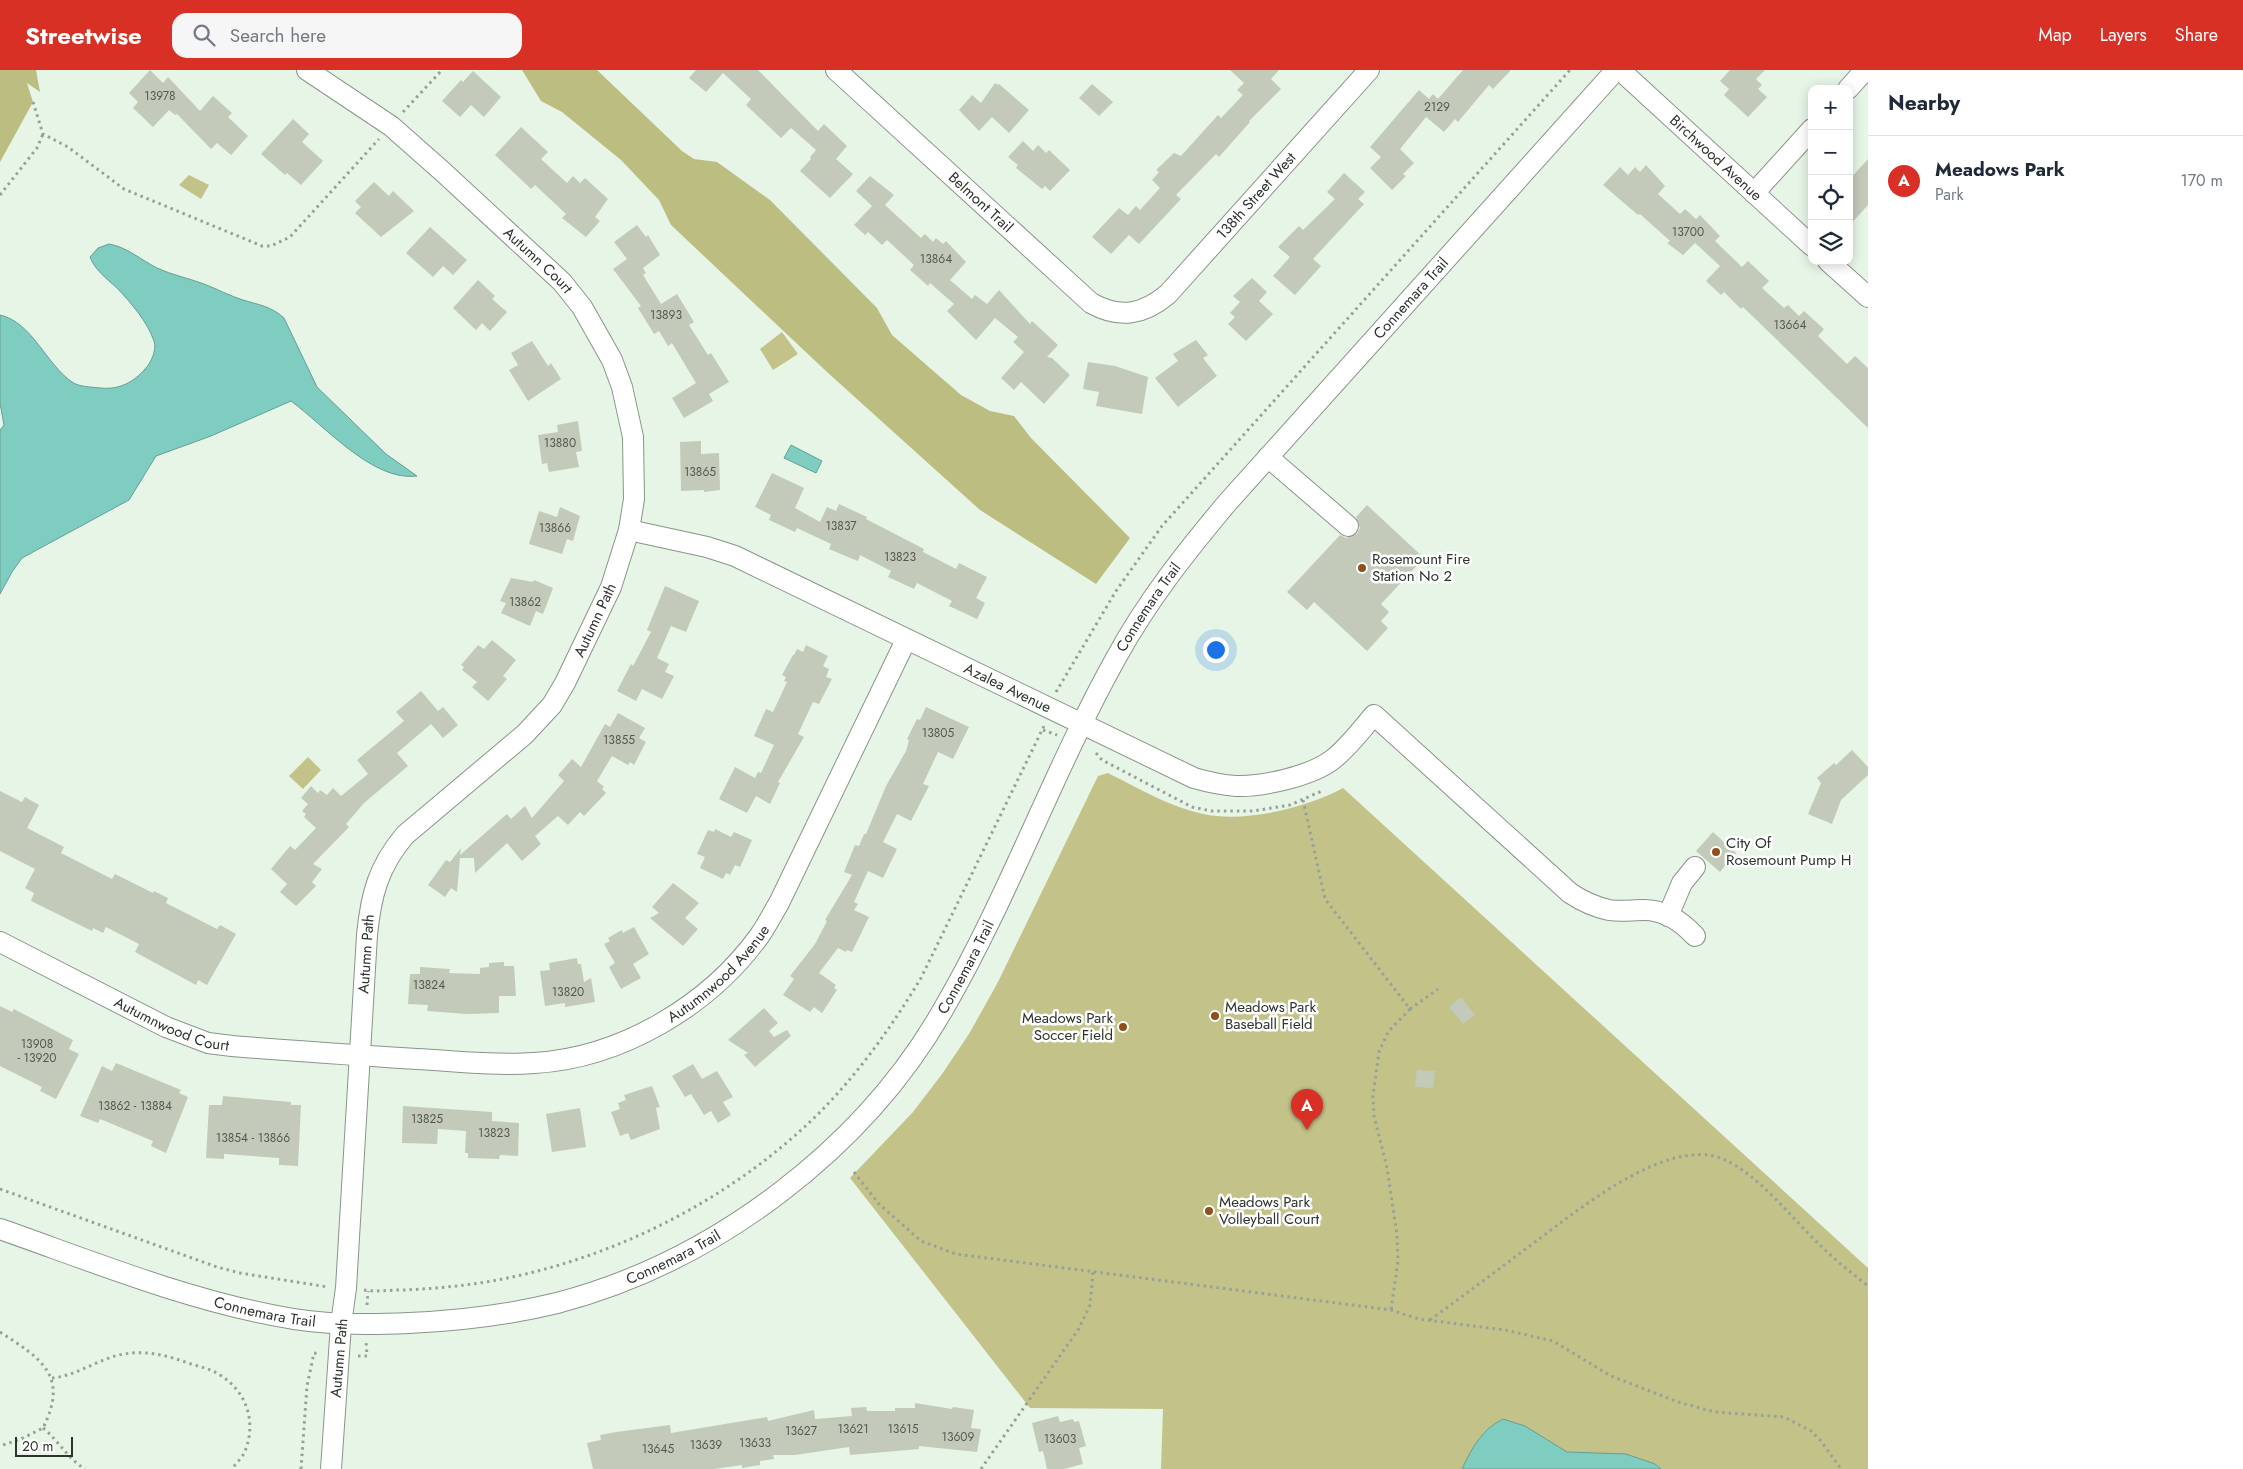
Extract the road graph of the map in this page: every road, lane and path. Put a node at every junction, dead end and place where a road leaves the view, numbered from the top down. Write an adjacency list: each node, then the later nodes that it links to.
1 (307, 70): 10 (street, Autumn Court)
2 (442, 70): 10 (path)
3 (836, 70): 18 (street, Belmont Trail)
4 (1369, 70): 18 (street, 138th Street West)
5 (1570, 70): 23 (path)
6 (1618, 70): 13 (street, Birchwood Avenue); 19 (street, Connemara Trail)
7 (1865, 70): 8 (street)
8 (1852, 85)
9 (33, 102): 12 (path)
10 (391, 126): 12 (path); 21 (street, Autumn Court)
11 (1811, 130): 13 (street)
12 (43, 134): 14 (path)
13 (1754, 193): 15 (street, Birchwood Avenue)
14 (0, 195)
15 (1808, 242)
16 (1832, 265): 17 (street)
17 (1868, 297)
18 (1137, 312)
19 (1268, 457): 20 (street); 24 (street, Connemara Trail)
20 (1348, 526)
21 (629, 530): 22 (street, Azalea Avenue); 32 (street, Autumn Path)
22 (906, 640): 23 (street, Azalea Avenue); 32 (street, Autumnwood Avenue)
23 (1050, 709): 24 (street, Azalea Avenue); 38 (path)
24 (1082, 724): 27 (street, Azalea Avenue); 41 (street, Connemara Trail)
25 (1303, 800): 31 (path)
26 (1695, 866): 27 (street)
27 (1668, 916): 28 (street)
28 (1695, 936)
29 (0, 942): 32 (street, Autumnwood Court)
30 (1438, 989): 31 (path)
31 (1410, 1009): 39 (path)
32 (359, 1055): 38 (street, Autumn Path)
33 (854, 1172): 36 (path)
34 (0, 1190): 38 (path)
35 (0, 1229): 41 (street, Connemara Trail)
36 (1093, 1272): 39 (path); 51 (path)
37 (1868, 1286): 40 (path)
38 (346, 1288): 41 (street, Autumn Path)
39 (1391, 1310): 40 (path)
40 (1430, 1321): 52 (path)
41 (341, 1324): 50 (street, Autumn Path)
42 (0, 1332): 44 (path)
43 (314, 1353): 49 (path)
44 (52, 1378): 45 (path); 48 (path)
45 (43, 1428): 46 (path); 47 (path)
46 (0, 1446)
47 (85, 1469)
48 (232, 1469)
49 (301, 1469)
50 (331, 1469)
51 (981, 1469)
52 (1841, 1469)

